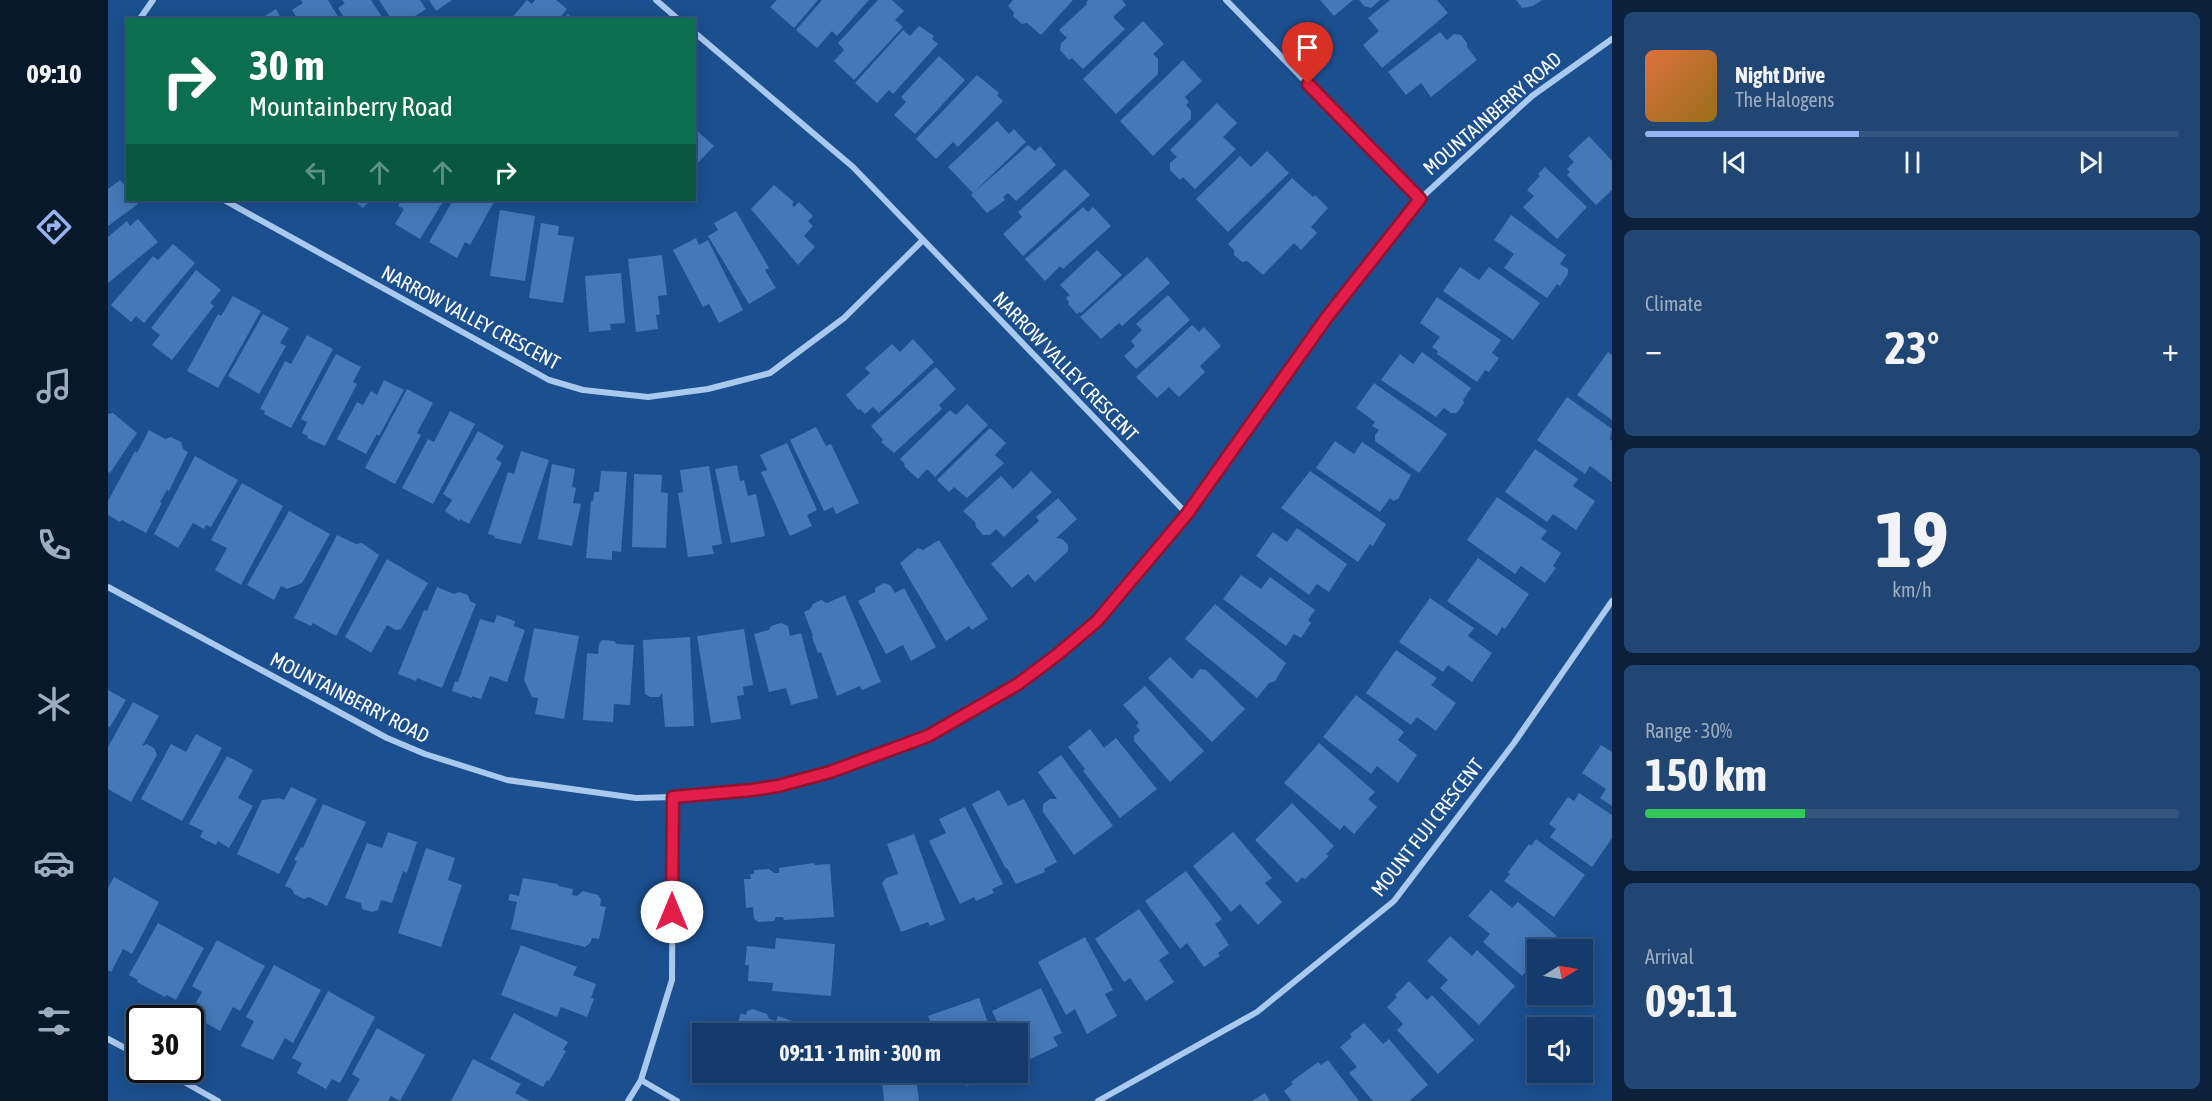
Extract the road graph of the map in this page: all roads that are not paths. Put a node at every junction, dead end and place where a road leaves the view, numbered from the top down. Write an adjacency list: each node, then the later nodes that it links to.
1 (153, 0): 4 (street)
2 (656, 0): 5 (street)
3 (1226, 0): 8 (street)
4 (140, 18)
5 (677, 18)
6 (696, 34): 10 (street, NARROW VALLEY CRESCENT)
7 (1612, 39): 8 (street, MOUNTAINBERRY ROAD)
8 (1420, 199): 11 (street, MOUNTAINBERRY ROAD)
9 (226, 201): 10 (street, NARROW VALLEY CRESCENT)
10 (922, 241): 11 (street, NARROW VALLEY CRESCENT)
11 (1187, 514): 14 (street, MOUNTAINBERRY ROAD)
12 (108, 587): 14 (street, MOUNTAINBERRY ROAD)
13 (1612, 601): 22 (street, MOUNT FUJI CRESCENT)
14 (673, 797): 17 (street)
15 (108, 1039): 16 (street)
16 (126, 1049)
17 (641, 1080): 20 (street); 21 (street)
18 (186, 1083): 19 (street)
19 (218, 1101)
20 (628, 1101)
21 (677, 1101)
22 (1098, 1101)

